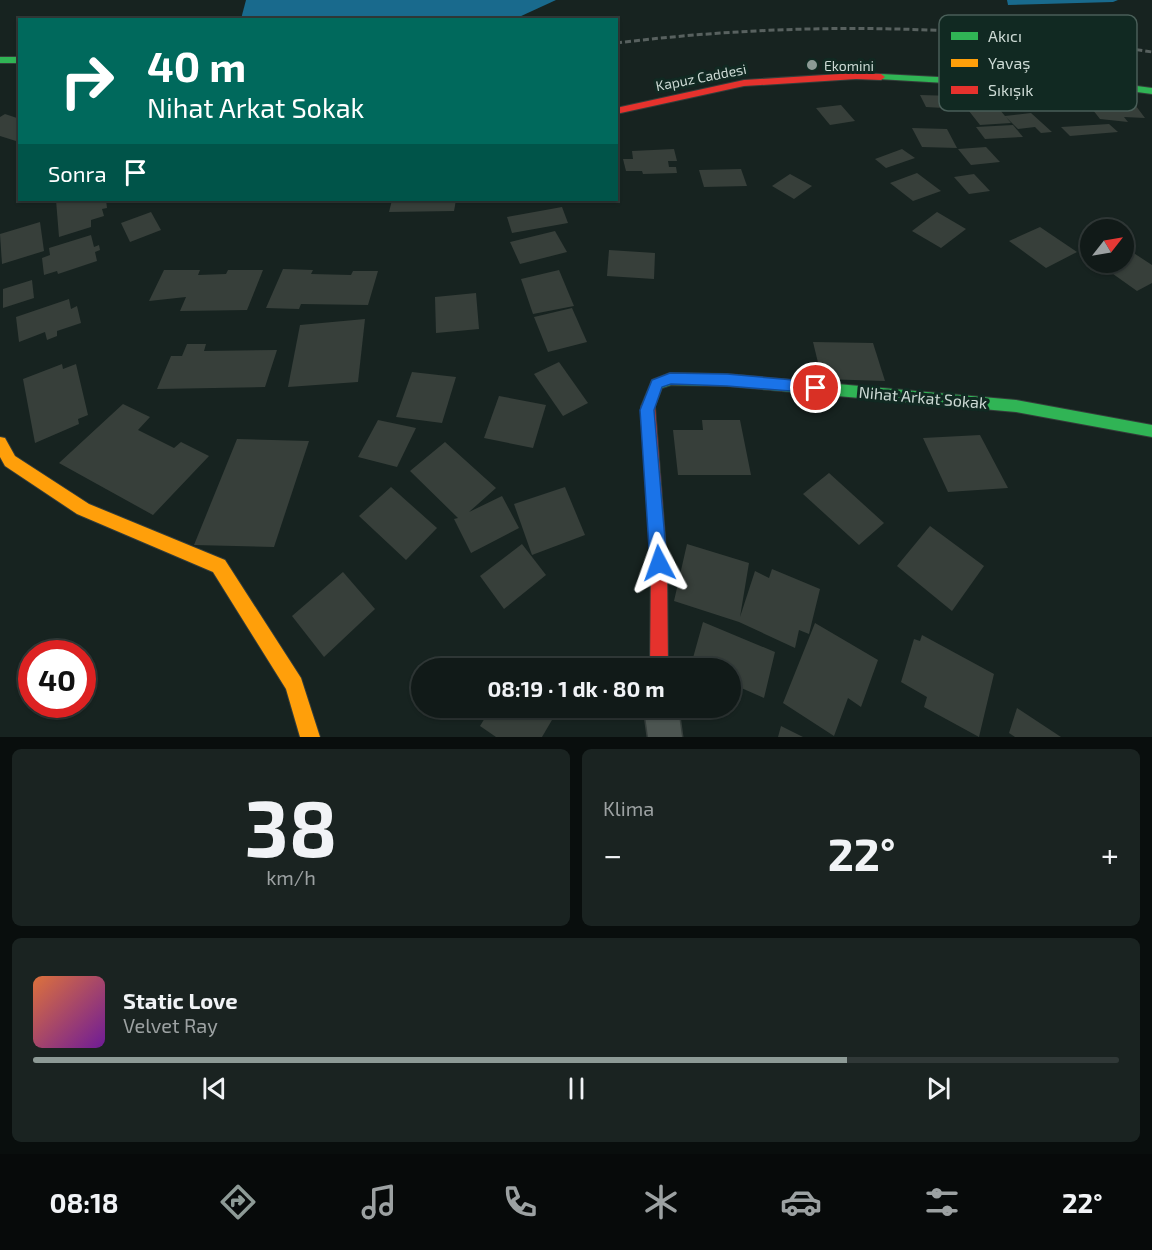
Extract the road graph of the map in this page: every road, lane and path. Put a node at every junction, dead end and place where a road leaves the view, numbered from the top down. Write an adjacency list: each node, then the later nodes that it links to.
1 (0, 60): 2 (street)
2 (18, 60)
3 (939, 80): 6 (street, Kapuz Caddesi)
4 (1137, 89): 5 (street, Kapuz Caddesi)
5 (1152, 91)
6 (618, 111)
7 (1152, 431): 9 (street, Nihat Arkat Sokak)
8 (0, 443): 11 (street)
9 (658, 658)
10 (662, 718): 12 (street)
11 (310, 737)
12 (665, 737)

